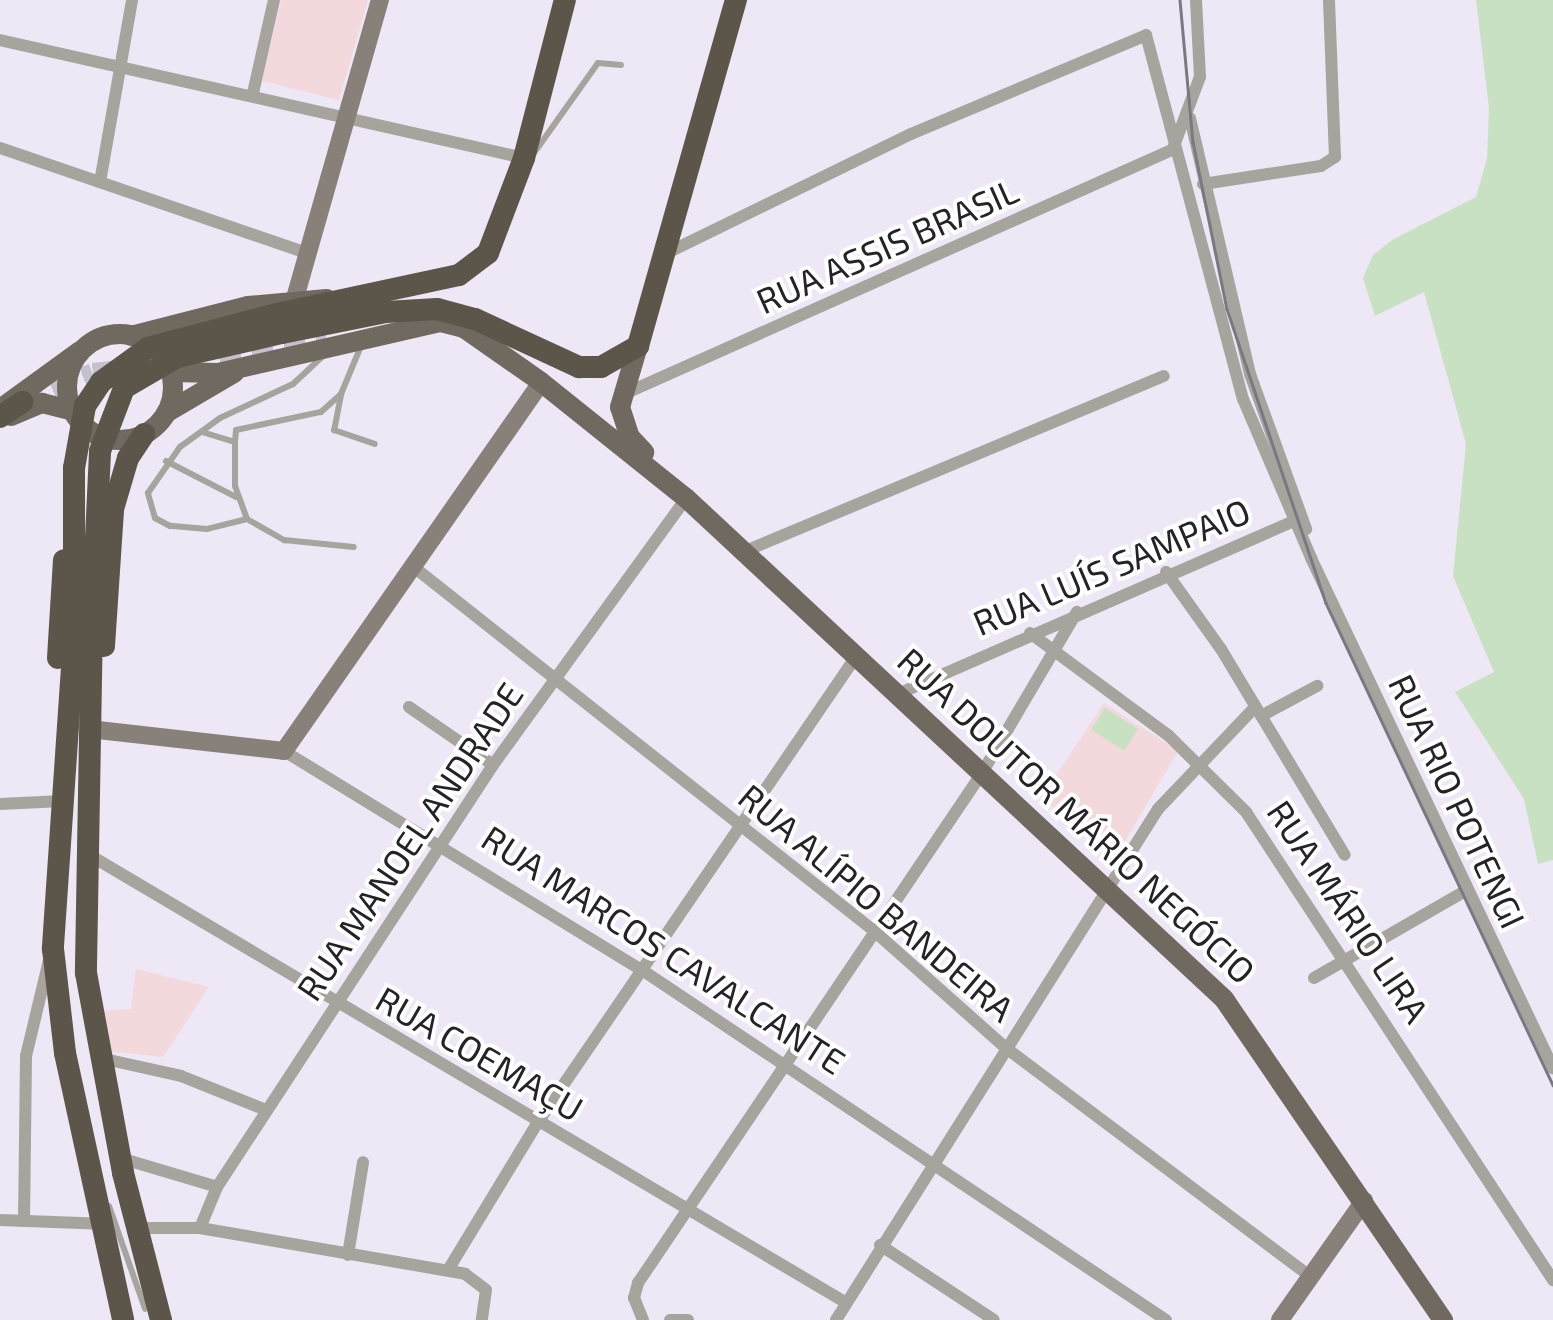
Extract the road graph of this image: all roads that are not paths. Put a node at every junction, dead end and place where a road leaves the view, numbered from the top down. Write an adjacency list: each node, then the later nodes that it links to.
1 (132, 0): 10 (street)
2 (274, 0): 11 (street)
3 (380, 0): 12 (street)
4 (565, 0): 16 (highway)
5 (736, 0): 20 (highway)
6 (1196, 0): 13 (street, RUA RIO POTENGI)
7 (1330, 0): 18 (street)
8 (0, 40): 10 (street)
9 (621, 65): 16 (lane)
10 (120, 68): 11 (street); 17 (street)
11 (254, 93): 12 (street)
12 (345, 115): 16 (street); 19 (street)
13 (1190, 118): 15 (street, RUA RIO POTENGI); 18 (street, RUA RIO POTENGI)
14 (0, 148): 17 (street)
15 (1174, 148): 20 (street, RUA RIO POTENGI); 35 (street, RUA ASSIS BRASIL); 48 (street, RUA RIO POTENGI)
16 (524, 158): 22 (highway)
17 (100, 182): 19 (street)
18 (1203, 184): 51 (street, RUA RIO POTENGI)
19 (304, 252): 21 (street)
20 (667, 253): 28 (highway)
21 (295, 298): 22 (main road); 25 (main road)
22 (334, 300): 24 (highway)
23 (437, 310): 24 (highway); 26 (highway); 28 (highway)
24 (279, 324): 61 (highway, bridge); 66 (highway, bridge)
25 (131, 336): 29 (main road); 31 (main road)
26 (329, 341): 27 (main road, RUA DOUTOR MÁRIO NEGÓCIO); 30 (main road, RUA DOUTOR MÁRIO NEGÓCIO); 40 (lane)
27 (363, 342): 33 (main road, RUA DOUTOR MÁRIO NEGÓCIO); 34 (lane)
28 (638, 346): 35 (main road, RUA DOUTOR MÁRIO NEGÓCIO)
29 (82, 350): 36 (main road); 37 (main road)
30 (244, 366): 31 (main road, RUA DOUTOR MÁRIO NEGÓCIO); 38 (main road, RUA DOUTOR MÁRIO NEGÓCIO)
31 (170, 372): 38 (main road)
32 (1164, 376): 50 (street)
33 (541, 382): 46 (main road, RUA DOUTOR MÁRIO NEGÓCIO); 52 (street)
34 (341, 394): 42 (lane); 43 (lane)
35 (624, 394): 46 (main road, RUA DOUTOR MÁRIO NEGÓCIO)
36 (11, 406): 39 (highway)
37 (73, 412): 39 (main road); 41 (main road); 66 (highway)
38 (166, 414): 41 (main road)
39 (0, 419)
40 (201, 432): 42 (lane); 44 (lane)
41 (144, 434): 61 (highway)
42 (235, 442): 45 (lane)
43 (375, 444)
44 (166, 461): 45 (lane); 47 (lane)
45 (238, 497): 47 (lane)
46 (686, 498): 50 (main road, RUA DOUTOR MÁRIO NEGÓCIO); 58 (street, RUA MANOEL ANDRADE)
47 (247, 519): 49 (lane)
48 (1294, 521): 51 (street, RUA RIO POTENGI); 53 (street, RUA LUÍS SAMPAIO)
49 (354, 547)
50 (743, 552): 57 (main road, RUA DOUTOR MÁRIO NEGÓCIO)
51 (1311, 558): 77 (street, RUA RIO POTENGI)
52 (415, 568): 58 (street, RUA ALÍPIO BANDEIRA); 65 (street)
53 (1166, 572): 54 (street, RUA LUÍS SAMPAIO); 63 (street)
54 (1077, 612): 55 (street, RUA LUÍS SAMPAIO); 56 (street)
55 (1030, 633): 56 (street, RUA MÁRIO LIRA); 60 (street, RUA LUÍS SAMPAIO)
56 (1052, 650): 67 (street, RUA MÁRIO LIRA); 69 (street)
57 (857, 655): 60 (main road, RUA DOUTOR MÁRIO NEGÓCIO); 72 (street)
58 (552, 680): 68 (street, RUA MANOEL ANDRADE); 72 (street, RUA ALÍPIO BANDEIRA)
59 (1317, 686): 63 (street)
60 (898, 694): 69 (main road, RUA DOUTOR MÁRIO NEGÓCIO)
61 (91, 703): 64 (highway)
62 (409, 707): 68 (street)
63 (1258, 712): 67 (street); 75 (street)
64 (89, 729): 65 (street, RUA MARCOS CAVALCANTE); 74 (highway)
65 (284, 751): 73 (street, RUA MARCOS CAVALCANTE)
66 (64, 760): 70 (highway)
67 (1199, 760): 76 (street); 80 (street, RUA MÁRIO LIRA)
68 (493, 764): 73 (street, RUA MANOEL ANDRADE)
69 (982, 773): 76 (main road, RUA DOUTOR MÁRIO NEGÓCIO); 78 (street)
70 (62, 801): 71 (street); 79 (highway)
71 (0, 804)
72 (738, 823): 78 (street, RUA ALÍPIO BANDEIRA); 81 (street)
73 (442, 845): 81 (street, RUA MARCOS CAVALCANTE); 83 (street, RUA MANOEL ANDRADE)
74 (86, 853): 83 (street, RUA COEMAÇU); 85 (highway)
75 (1345, 855)
76 (1110, 890): 84 (street); 95 (main road, RUA DOUTOR MÁRIO NEGÓCIO)
77 (1468, 890): 80 (street); 87 (street, RUA RIO POTENGI)
78 (873, 930): 84 (street, RUA ALÍPIO BANDEIRA); 86 (street)
79 (53, 948): 93 (highway); 99 (street)
80 (1347, 957): 82 (street); 106 (street, RUA MÁRIO LIRA)
81 (642, 970): 86 (street, RUA MARCOS CAVALCANTE); 89 (street)
82 (1314, 978)
83 (337, 1004): 88 (street, RUA MANOEL ANDRADE); 89 (street, RUA COEMAÇU)
84 (1006, 1048): 92 (street); 105 (street, RUA ALÍPIO BANDEIRA)
85 (100, 1058): 88 (street); 90 (highway)
86 (786, 1065): 92 (street, RUA MARCOS CAVALCANTE); 96 (street)
87 (1553, 1068)
88 (266, 1110): 94 (street, RUA MANOEL ANDRADE)
89 (538, 1122): 96 (street, RUA COEMAÇU); 104 (street)
90 (120, 1158): 94 (street); 97 (highway)
91 (363, 1162): 103 (street)
92 (933, 1163): 102 (street); 117 (street, RUA MARCOS CAVALCANTE)
93 (90, 1169): 100 (highway); 108 (lane)
94 (216, 1187): 101 (street, RUA MANOEL ANDRADE)
95 (1364, 1201): 105 (street); 119 (main road, RUA DOUTOR MÁRIO NEGÓCIO)
96 (692, 1208): 107 (street, RUA COEMAÇU); 112 (street)
97 (137, 1218): 101 (street); 108 (highway)
98 (0, 1220): 99 (street)
99 (24, 1221): 100 (street)
100 (107, 1224): 109 (highway)
101 (200, 1228): 103 (street)
102 (880, 1244): 107 (street); 116 (street)
103 (348, 1255): 104 (street)
104 (448, 1270): 111 (street)
105 (1307, 1274): 118 (street)
106 (1553, 1280)
107 (844, 1302): 115 (street)
108 (153, 1314): 110 (lane)
109 (123, 1320)
110 (147, 1320)
111 (482, 1320)
112 (642, 1320)
113 (670, 1320): 114 (street)
114 (688, 1320)
115 (836, 1320)
116 (994, 1320)
117 (1166, 1320)
118 (1280, 1320)
119 (1443, 1320)

